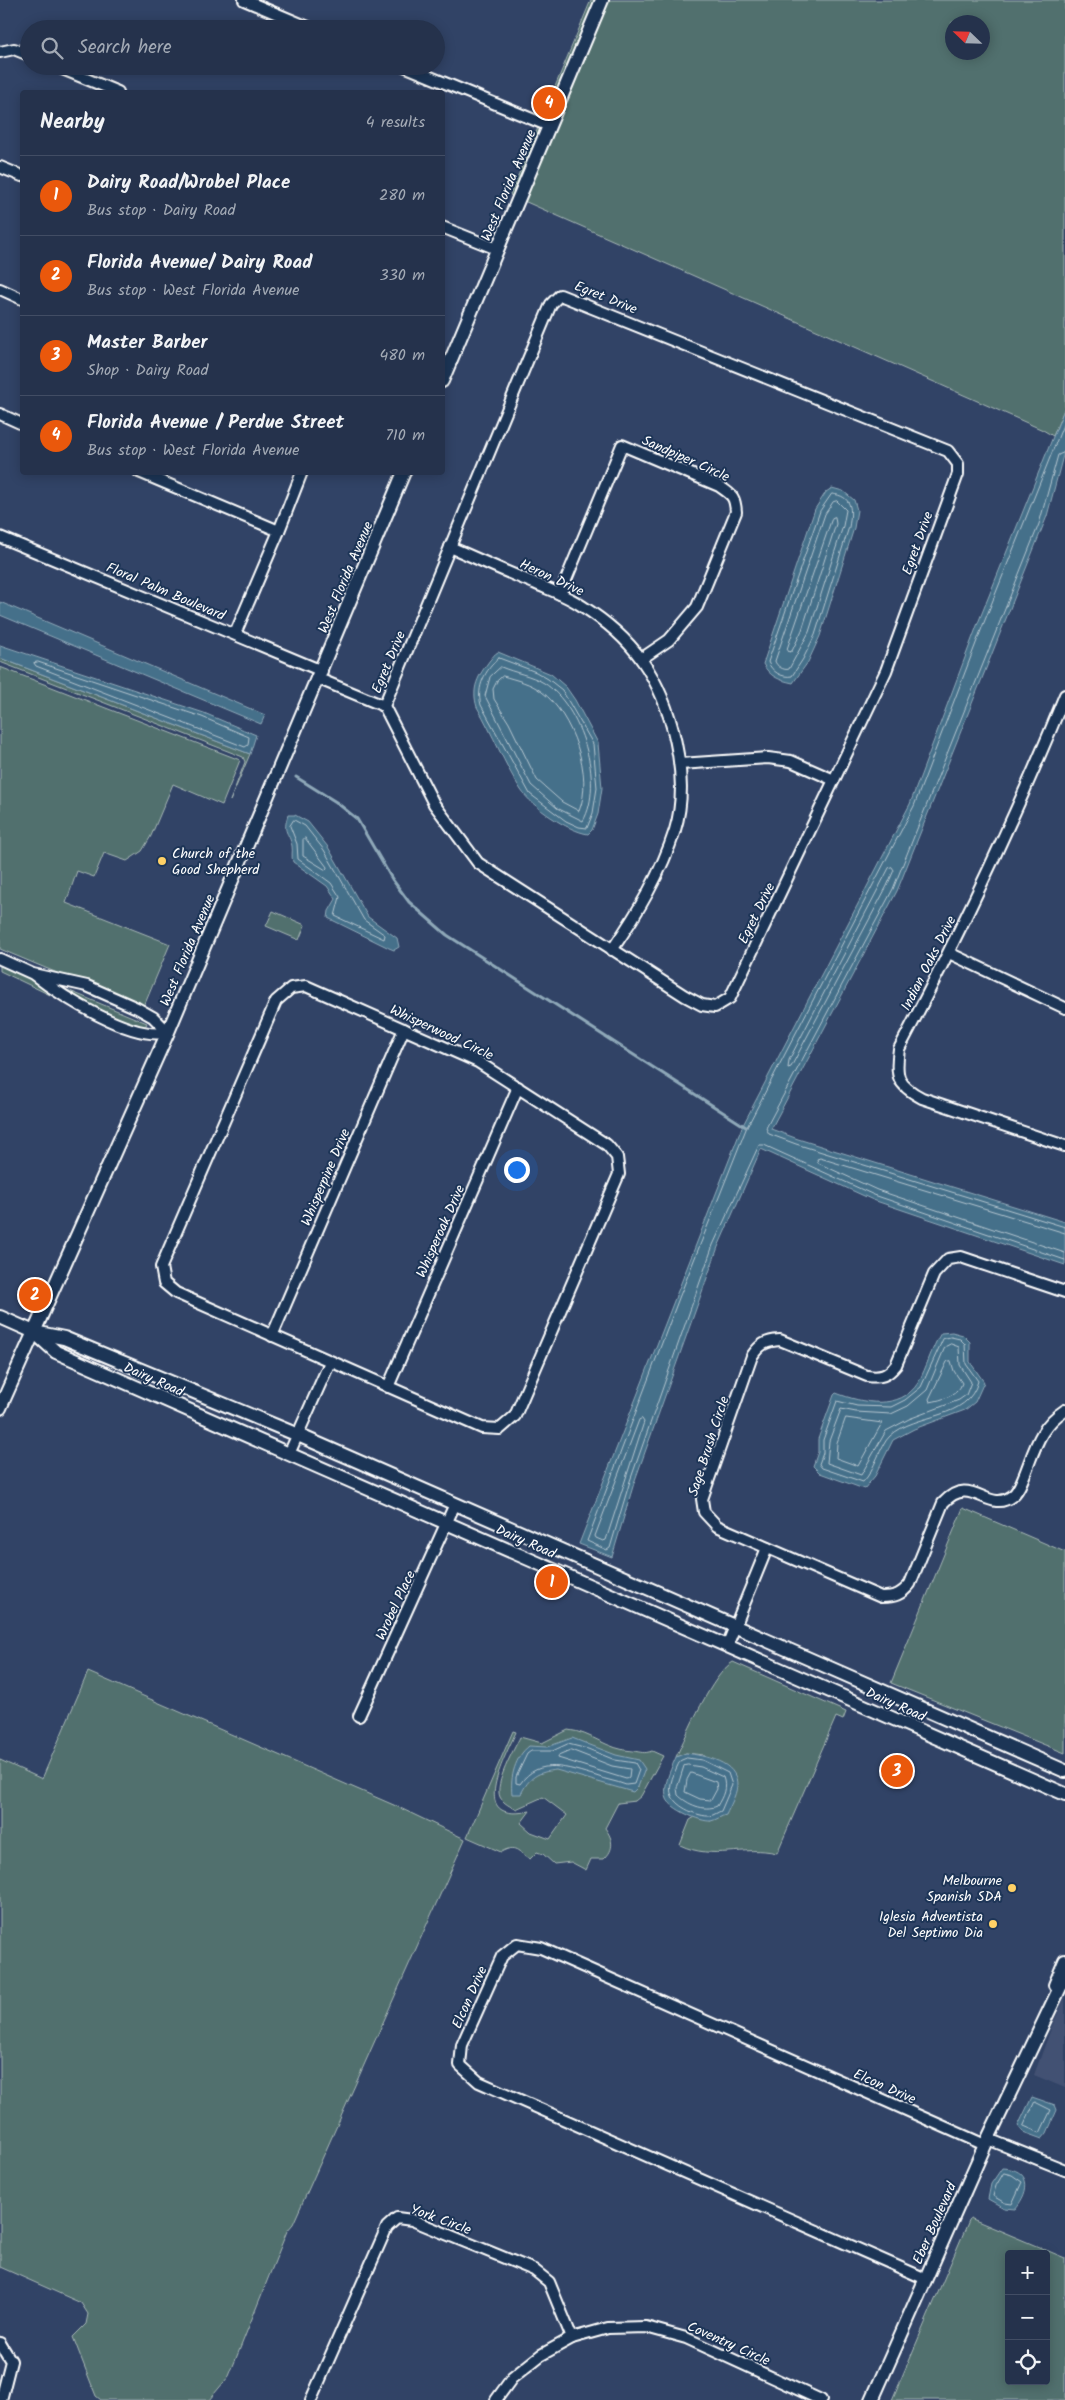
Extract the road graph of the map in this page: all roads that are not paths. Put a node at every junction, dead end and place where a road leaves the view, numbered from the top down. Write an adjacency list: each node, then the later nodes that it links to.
1 (244, 0): 3 (street)
2 (602, 0): 9 (street, West Florida Avenue)
3 (292, 20)
4 (20, 51): 5 (street)
5 (0, 52)
6 (77, 75): 8 (street)
7 (426, 75): 9 (street)
8 (113, 90)
9 (549, 126): 13 (street, West Florida Avenue)
10 (0, 167): 11 (street)
11 (20, 175)
12 (445, 228): 13 (street)
13 (497, 249): 16 (street, West Florida Avenue)
14 (0, 289): 15 (street)
15 (20, 298)
16 (445, 374)
17 (0, 414): 18 (street)
18 (20, 423)
19 (146, 475): 22 (street)
20 (301, 475): 22 (street)
21 (403, 475): 28 (street, West Florida Avenue)
22 (279, 532): 26 (street)
23 (0, 537): 26 (street, Floral Palm Boulevard)
24 (450, 547): 25 (street, Heron Drive); 30 (street, Egret Drive); 32 (street, Egret Drive)
25 (560, 594): 27 (street, Heron Drive); 27 (street, Sandpiper Circle)
26 (235, 634): 28 (street, Floral Palm Boulevard)
27 (641, 659): 31 (street, Heron Drive)
28 (320, 675): 30 (street, Egret Drive); 39 (street, West Florida Avenue)
29 (1065, 695): 34 (street, Indian Oaks Drive)
30 (384, 706): 33 (street, Egret Drive)
31 (680, 764): 32 (street); 33 (street, Heron Drive)
32 (834, 780): 33 (street, Egret Drive)
33 (612, 950)
34 (950, 952): 37 (street); 41 (street, Indian Oaks Drive)
35 (0, 959): 36 (street)
36 (33, 974): 39 (street); 39 (street)
37 (1065, 1008)
38 (404, 1029): 40 (street, Whisperwood Circle); 45 (street, Whisperpine Drive); 45 (street, Whisperwood Circle)
39 (168, 1032): 44 (street, West Florida Avenue)
40 (518, 1087): 47 (street, Whisperoak Drive); 47 (street, Whisperwood Circle)
41 (1065, 1146)
42 (1065, 1292): 54 (street, Sage Brush Circle)
43 (0, 1317): 44 (street, Dairy Road)
44 (34, 1332): 48 (street, West Florida Avenue); 50 (street, Dairy Road); 51 (street, Dairy Road)
45 (272, 1336): 46 (street, Whisperwood Circle)
46 (330, 1362): 47 (street, Whisperwood Circle); 50 (street)
47 (388, 1386)
48 (0, 1408)
49 (1065, 1410): 54 (street, Sage Brush Circle)
50 (298, 1435): 51 (street); 52 (street, Dairy Road)
51 (289, 1454): 53 (street, Dairy Road)
52 (455, 1504): 53 (street, Wrobel Place); 55 (street, Dairy Road)
53 (447, 1523): 56 (street, Dairy Road); 57 (street, Wrobel Place)
54 (768, 1548): 55 (street)
55 (735, 1628): 56 (street); 58 (street, Dairy Road)
56 (727, 1646): 59 (street, Dairy Road)
57 (359, 1716)
58 (1065, 1771)
59 (1065, 1794)
60 (1065, 1961): 62 (street, Eber Boulevard)
61 (1065, 1977): 62 (street, Eber Boulevard)
62 (1025, 2059): 63 (street, Eber Boulevard)
63 (986, 2142): 64 (street); 65 (street, Eber Boulevard); 65 (street, Elcon Drive)
64 (1065, 2170)
65 (926, 2279): 72 (street, Eber Boulevard)
66 (572, 2338): 69 (street, York Circle); 70 (street, Coventry Circle); 71 (street, Coventry Circle)
67 (0, 2343): 68 (street)
68 (3, 2399)
69 (310, 2400)
70 (496, 2400)
71 (821, 2400)
72 (872, 2400)

